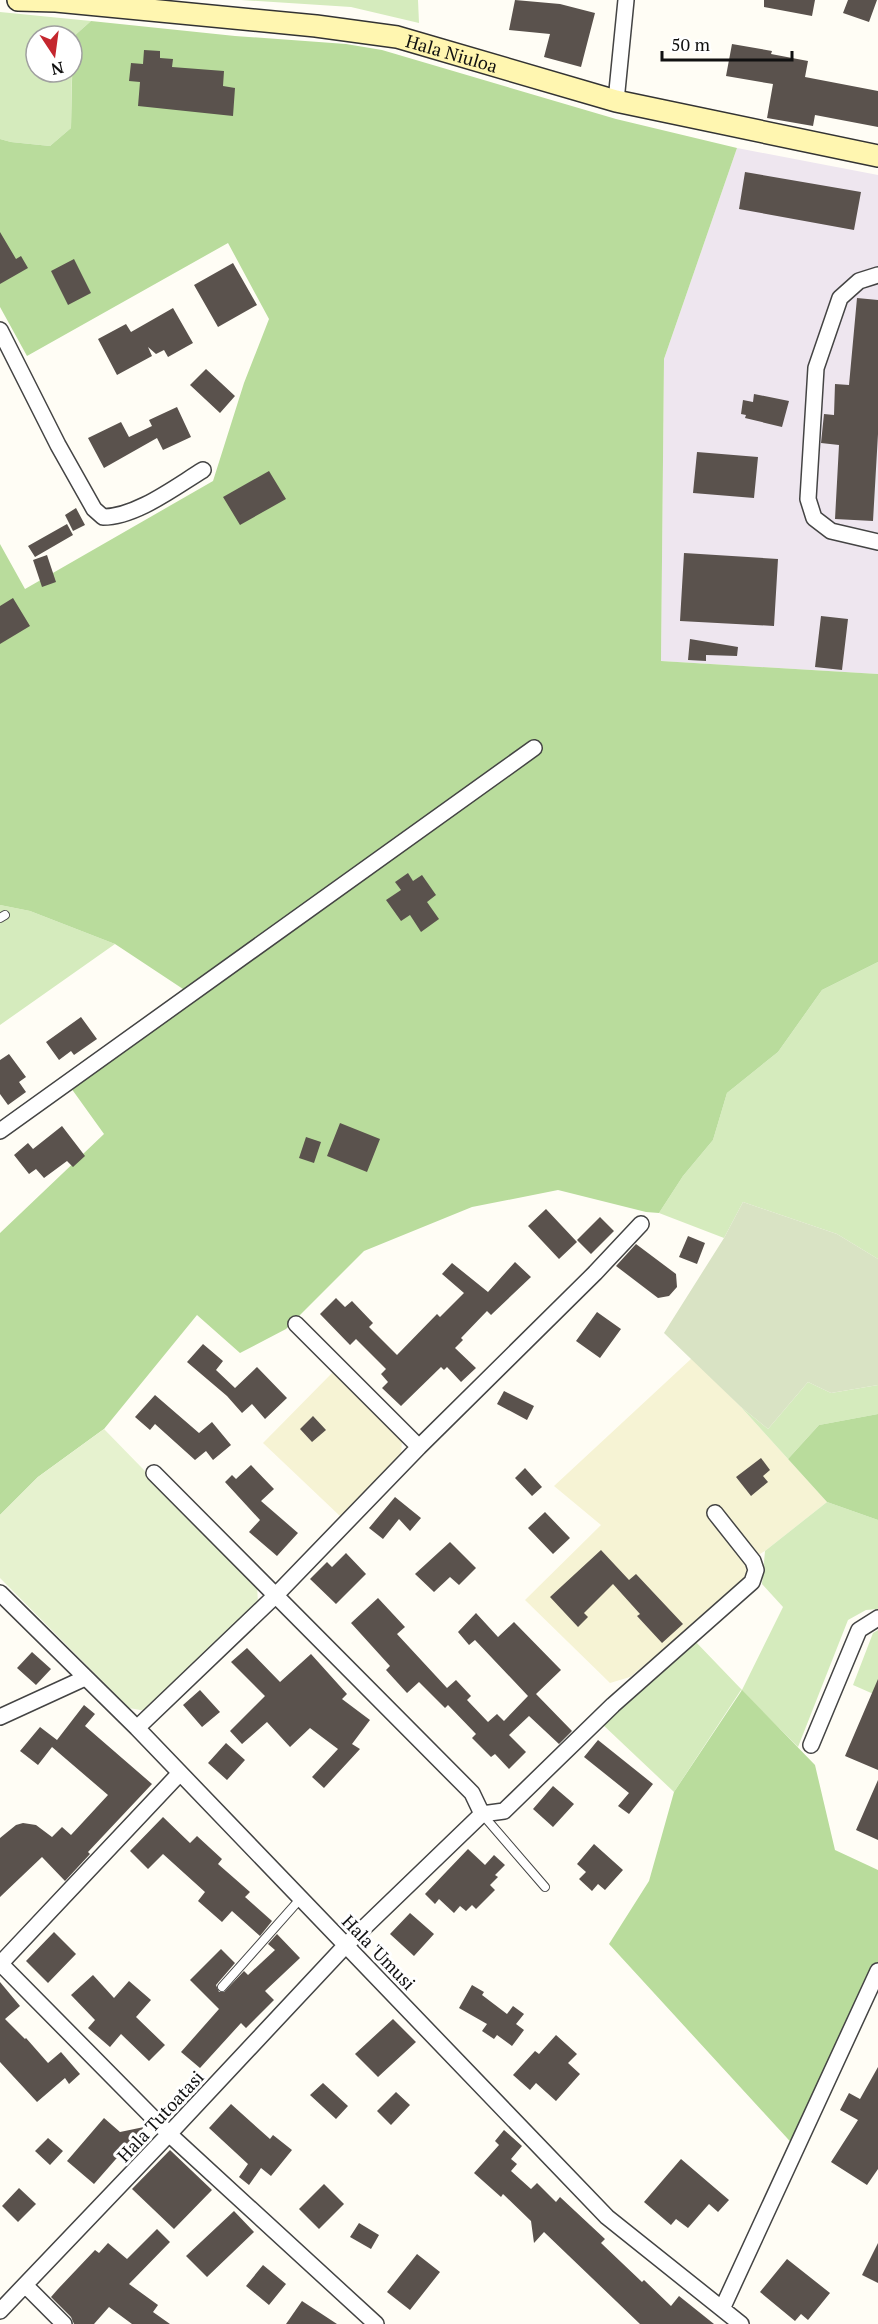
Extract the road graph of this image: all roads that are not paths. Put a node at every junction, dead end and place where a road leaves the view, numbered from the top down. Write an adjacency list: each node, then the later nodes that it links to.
1 (18, 0): 3 (street, Hala Niuloa)
2 (626, 0): 4 (street)
3 (56, 1): 4 (street, Hala Niuloa)
4 (616, 101): 5 (street, Hala Niuloa)
5 (878, 156)
6 (878, 275): 9 (street)
7 (0, 330): 8 (street)
8 (203, 470)
9 (878, 542)
10 (534, 748): 11 (street)
11 (0, 1131)
12 (641, 1224): 14 (street)
13 (296, 1324): 14 (street)
14 (419, 1447): 18 (street)
15 (154, 1473): 18 (street)
16 (715, 1513): 25 (street)
17 (0, 1593): 20 (street, Hala 'Umusi)
18 (275, 1596): 22 (street); 25 (street)
19 (878, 1618): 23 (street)
20 (85, 1677): 21 (street); 22 (street, Hala 'Umusi)
21 (0, 1717)
22 (137, 1728): 24 (street, Hala 'Umusi)
23 (811, 1745)
24 (180, 1773): 27 (street, Hala 'Umusi); 29 (street)
25 (482, 1814): 26 (lane); 28 (street, Hala Tutoatasi)
26 (545, 1887)
27 (301, 1898): 28 (street, Hala 'Umusi); 31 (lane)
28 (346, 1945): 32 (street, Hala Tutoatasi); 34 (street, Hala 'Umusi)
29 (0, 1963): 32 (street)
30 (878, 1971): 34 (street)
31 (222, 1987)
32 (170, 2134): 33 (street, Hala Tutoatasi); 37 (street)
33 (25, 2285): 35 (street, Hala Tutoatasi); 36 (street)
34 (722, 2309): 38 (street, Hala 'Umusi)
35 (0, 2311)
36 (64, 2324)
37 (376, 2324)
38 (741, 2324)

